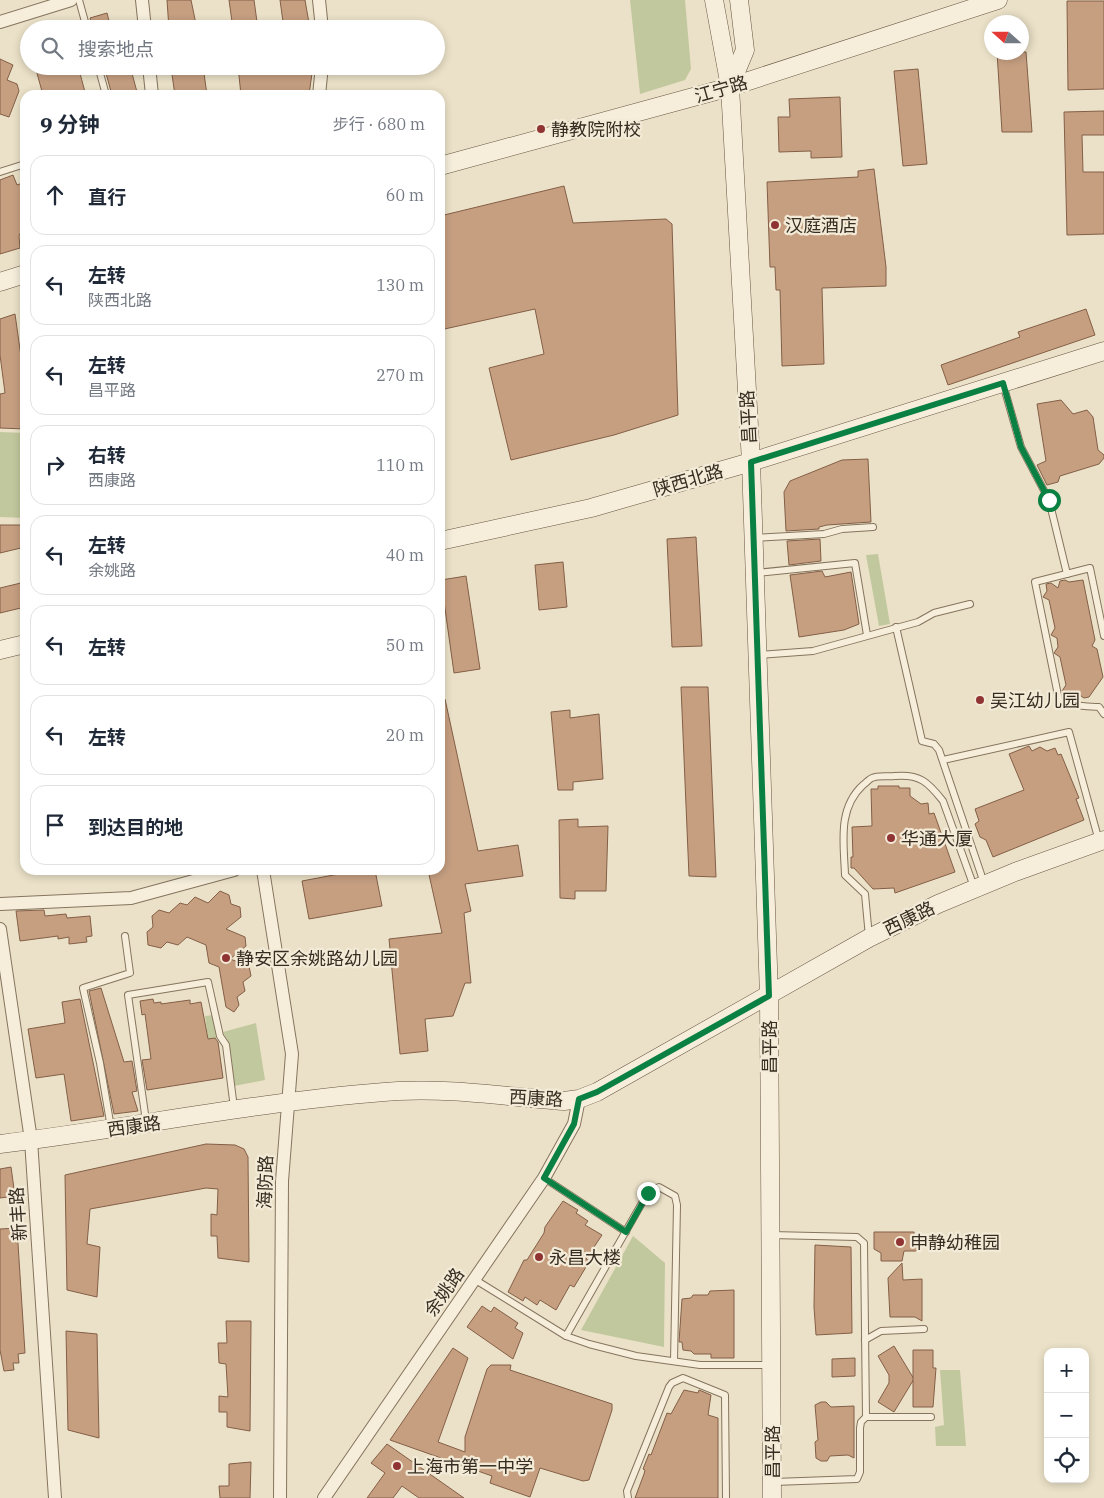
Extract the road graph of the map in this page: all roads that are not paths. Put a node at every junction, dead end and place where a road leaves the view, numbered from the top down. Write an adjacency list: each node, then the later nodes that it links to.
1 (70, 0): 11 (street)
2 (79, 0): 8 (lane)
3 (142, 0): 9 (street)
4 (319, 0): 10 (street)
5 (714, 0): 15 (street, 昌平路)
6 (739, 0): 15 (street, 昌平路)
7 (998, 0): 15 (street, 江宁路)
8 (85, 20)
9 (144, 20)
10 (321, 20)
11 (0, 22)
12 (100, 75): 16 (lane)
13 (149, 75): 17 (street)
14 (321, 75): 18 (street)
15 (730, 87): 19 (street, 江宁路); 26 (street, 昌平路)
16 (105, 90)
17 (151, 90)
18 (320, 90)
19 (445, 165)
20 (20, 166): 21 (lane)
21 (0, 172)
22 (20, 276): 23 (street)
23 (0, 282)
24 (1104, 352): 25 (street, 陕西北路)
25 (1003, 383): 26 (street, 陕西北路); 31 (lane)
26 (751, 462): 28 (street, 昌平路); 29 (street, 陕西北路)
27 (873, 527): 28 (lane)
28 (754, 538): 30 (street, 昌平路)
29 (445, 540)
30 (755, 573): 34 (lane); 38 (street, 昌平路)
31 (1067, 574): 35 (lane); 39 (lane)
32 (970, 604): 33 (lane)
33 (896, 627): 34 (lane); 40 (lane)
34 (867, 635): 38 (lane)
35 (1104, 636)
36 (20, 645): 37 (street)
37 (0, 650)
38 (758, 656): 49 (street, 昌平路)
39 (1104, 714)
40 (943, 760): 41 (lane); 44 (lane)
41 (1102, 841): 44 (street, 西康路)
42 (216, 875): 45 (street)
43 (264, 875): 51 (street, 海防路)
44 (979, 886): 48 (street, 西康路); 48 (lane)
45 (0, 904)
46 (0, 929): 55 (street, 新丰路)
47 (124, 936): 54 (lane)
48 (869, 938): 49 (street, 西康路)
49 (769, 996): 50 (street, 西康路); 59 (street, 昌平路)
50 (579, 1099): 51 (street, 西康路); 57 (street, 余姚路)
51 (287, 1104): 52 (street, 西康路); 70 (street, 海防路)
52 (234, 1111): 53 (street, 西康路); 53 (lane)
53 (146, 1124): 54 (street, 西康路)
54 (111, 1129): 55 (street, 西康路)
55 (31, 1140): 56 (street, 西康路); 69 (street, 新丰路)
56 (0, 1144)
57 (544, 1178): 58 (lane); 60 (street, 余姚路)
58 (626, 1232): 62 (lane); 64 (lane)
59 (770, 1235): 63 (lane); 65 (street, 昌平路)
60 (474, 1279): 62 (lane); 71 (street, 余姚路)
61 (924, 1329): 63 (lane)
62 (566, 1336): 64 (lane)
63 (865, 1340): 67 (lane)
64 (674, 1361): 65 (lane)
65 (772, 1365): 68 (street, 昌平路)
66 (930, 1416): 67 (lane)
67 (866, 1417): 68 (lane)
68 (772, 1490)
69 (55, 1498)
70 (280, 1498)
71 (324, 1498)
72 (628, 1498): 73 (lane)
73 (726, 1498)

